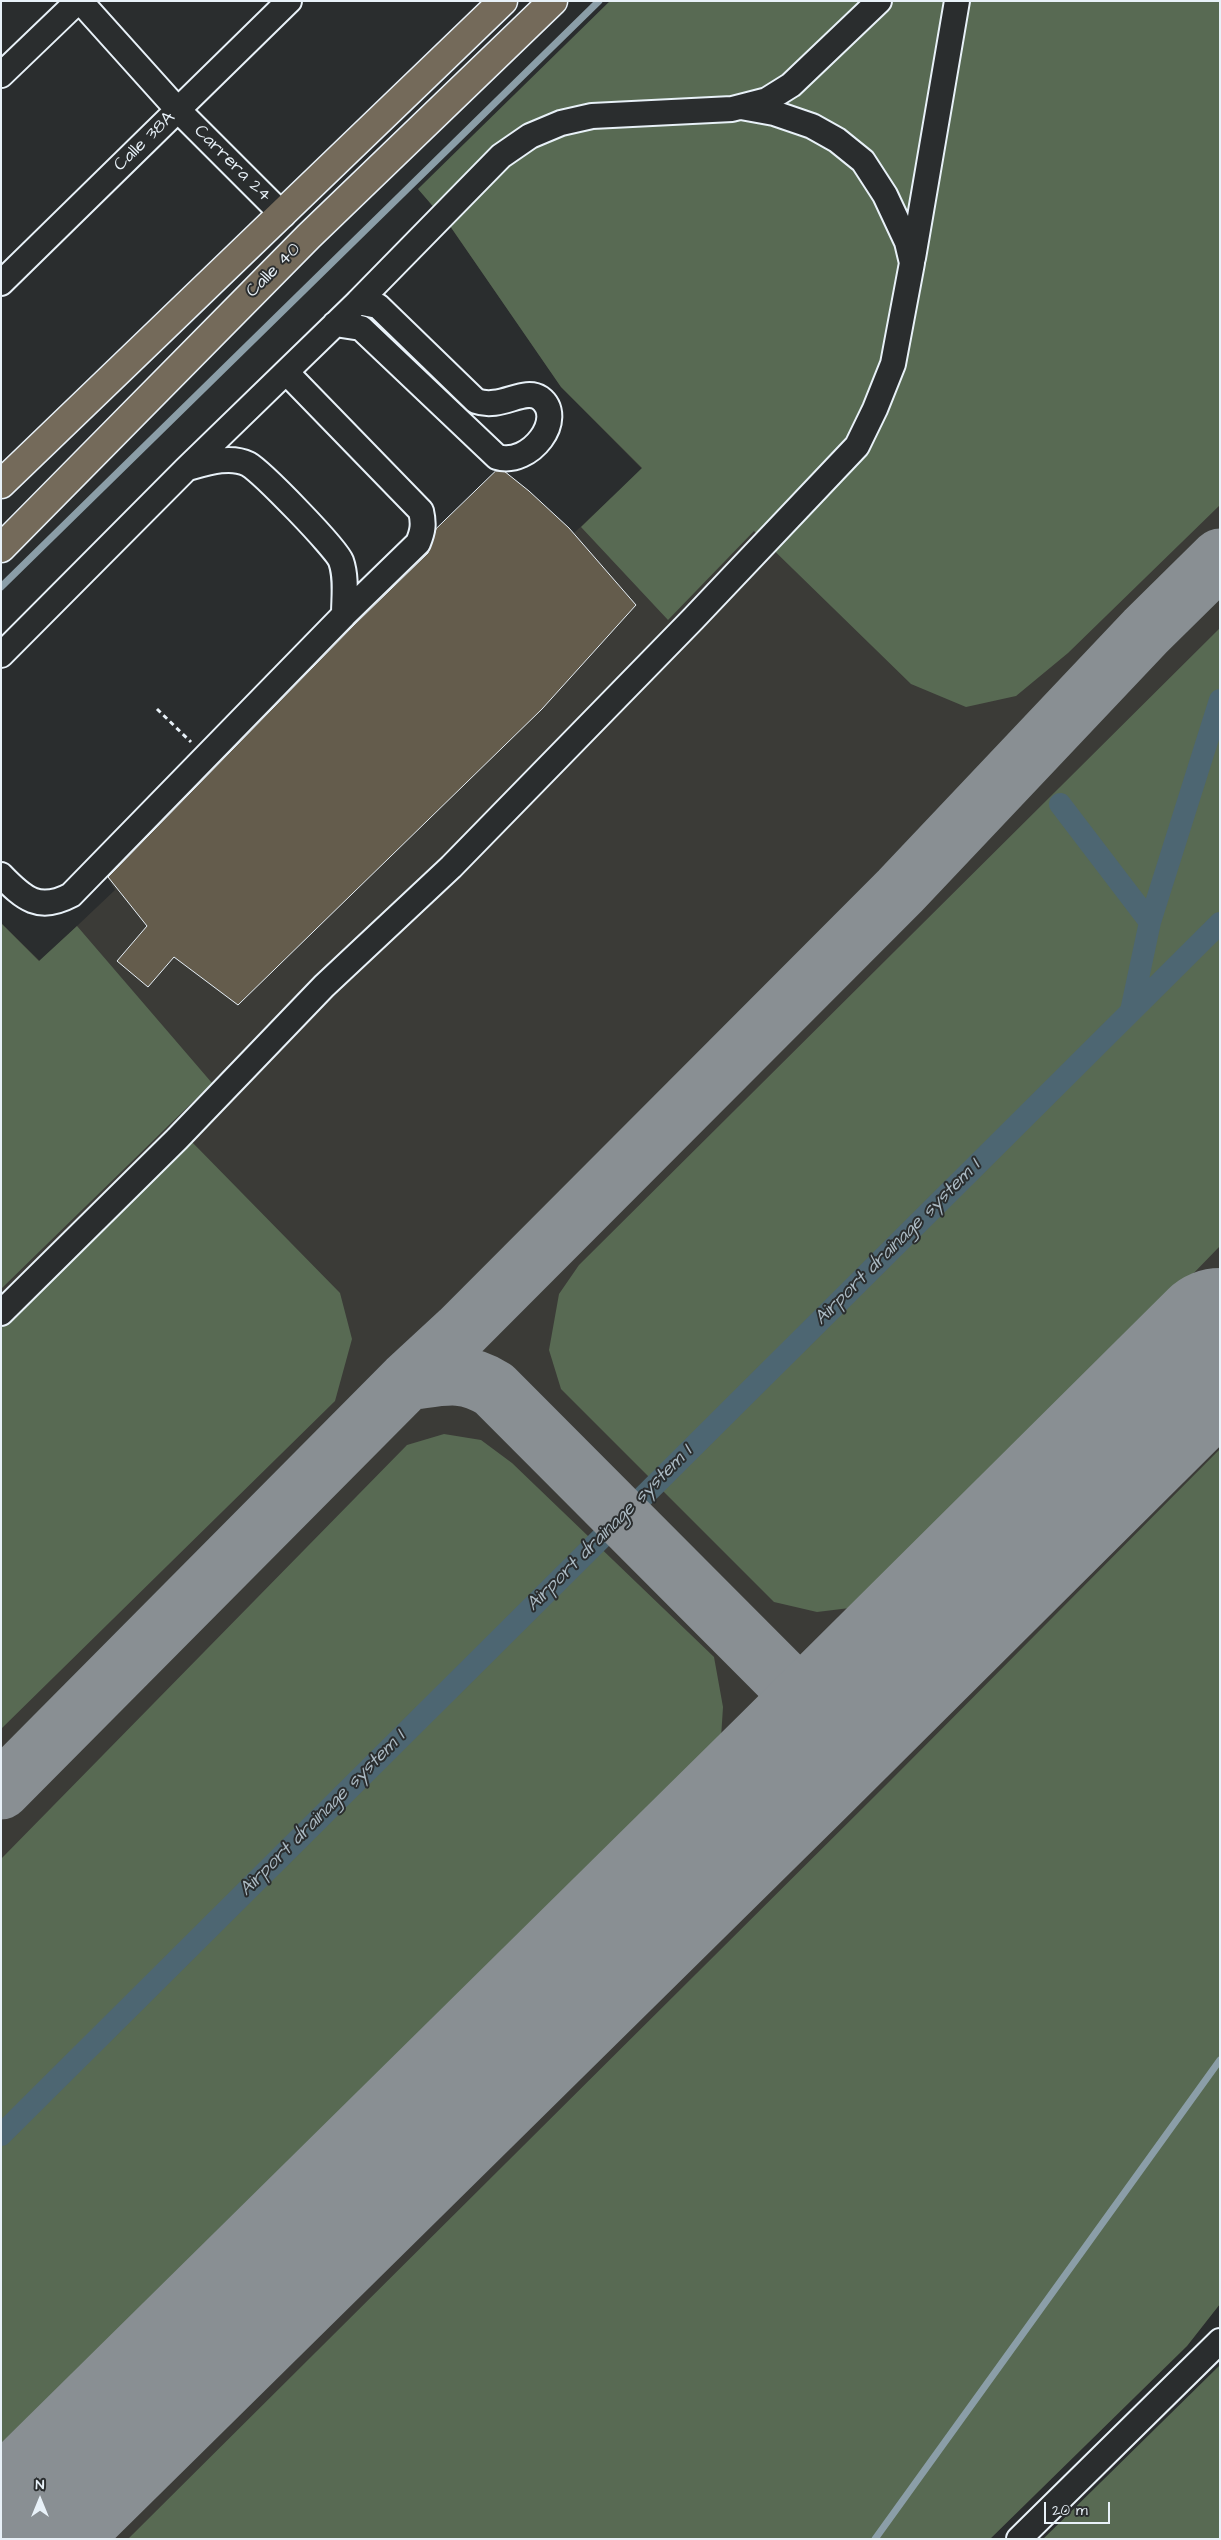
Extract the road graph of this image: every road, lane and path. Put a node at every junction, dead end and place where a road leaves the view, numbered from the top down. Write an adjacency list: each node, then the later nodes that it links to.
1 (79, 1): 7 (street); 9 (street, Carrera 24)
2 (289, 1): 9 (street, Calle 38A)
3 (503, 1): 10 (main road, Calle 40)
4 (552, 1): 18 (main road, Calle 40)
5 (879, 1): 8 (street)
6 (957, 1): 11 (street)
7 (1, 75)
8 (741, 106): 11 (street); 13 (street)
9 (178, 110): 10 (street, Carrera 24); 12 (street, Calle 38A)
10 (283, 215): 17 (main road, Calle 40)
11 (912, 263): 24 (street)
12 (1, 283)
13 (358, 302): 14 (street); 14 (street)
14 (335, 324): 15 (street)
15 (286, 372): 16 (street); 19 (street)
16 (186, 469): 19 (street); 20 (street)
17 (1, 484)
18 (2, 544)
19 (344, 615): 22 (street)
20 (1, 655)
21 (157, 709): 22 (path)
22 (206, 756): 23 (street)
23 (1, 875)
24 (1, 1313)
25 (1220, 2340): 26 (street)
26 (1019, 2539)

